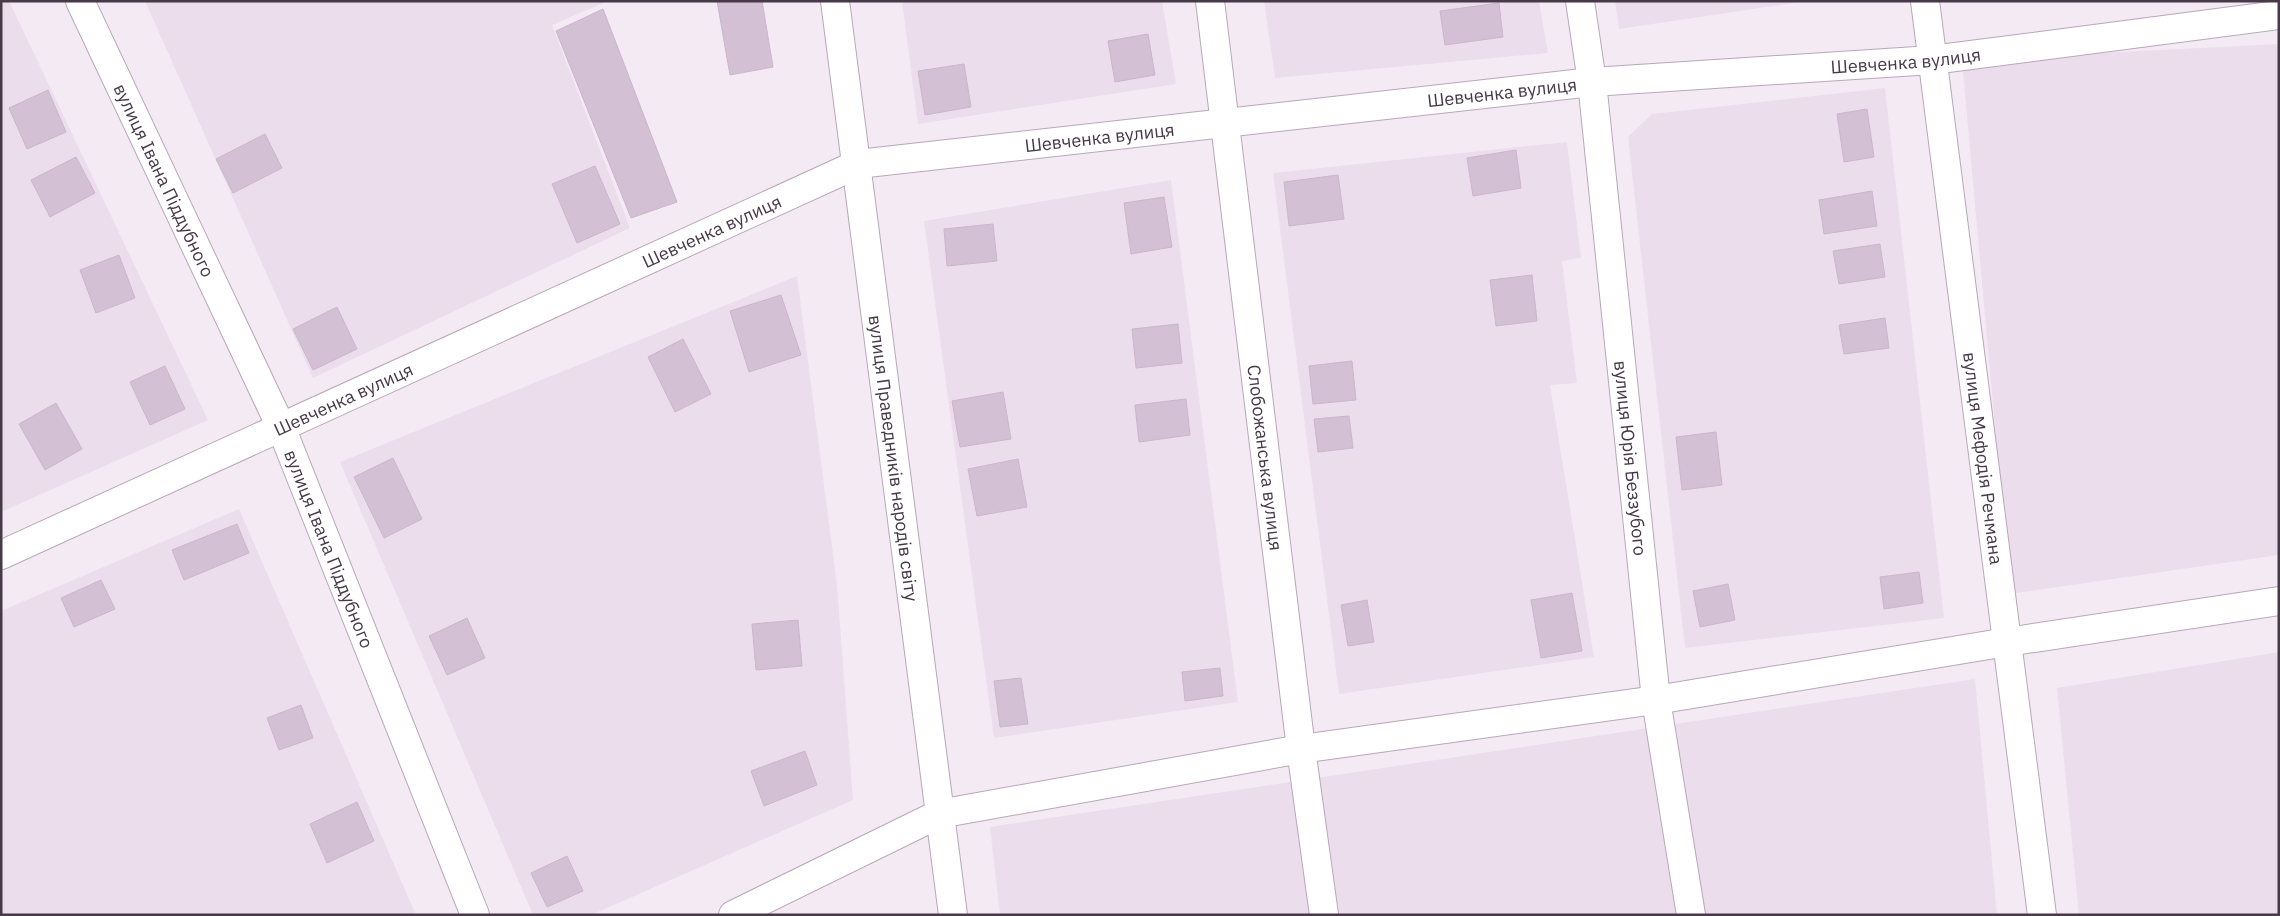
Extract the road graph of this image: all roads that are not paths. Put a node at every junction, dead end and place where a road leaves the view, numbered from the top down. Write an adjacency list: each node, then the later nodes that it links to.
1 (80, 1): 11 (street, вулиця Івана Піддубного)
2 (835, 1): 10 (street, вулиця Праведників народів світу)
3 (1210, 1): 9 (street, Слобожанська вулиця)
4 (1580, 1): 8 (street, вулиця Юрія Беззубого)
5 (1925, 1): 7 (street, вулиця Мефодія Речмана)
6 (2279, 15): 7 (street, Шевченка вулиця)
7 (1932, 60): 8 (street, Шевченка вулиця); 14 (street, вулиця Мефодія Речмана)
8 (1592, 82): 9 (street, Шевченка вулиця); 15 (street, вулиця Юрія Беззубого)
9 (1224, 123): 10 (street, Шевченка вулиця); 16 (street, Слобожанська вулиця)
10 (858, 164): 11 (street, Шевченка вулиця); 17 (street, вулиця Праведників народів світу)
11 (281, 427): 12 (street, Шевченка вулиця); 18 (street, вулиця Івана Піддубного)
12 (1, 555)
13 (2279, 601): 14 (street)
14 (2007, 642): 15 (street); 23 (street, вулиця Мефодія Речмана)
15 (1656, 700): 16 (street); 22 (street, вулиця Юрія Беззубого)
16 (1301, 749): 17 (street); 21 (street, Слобожанська вулиця)
17 (939, 814): 19 (street); 20 (street, вулиця Праведників народів світу)
18 (475, 915)
19 (732, 915)
20 (953, 915)
21 (1324, 915)
22 (1691, 915)
23 (2042, 915)

